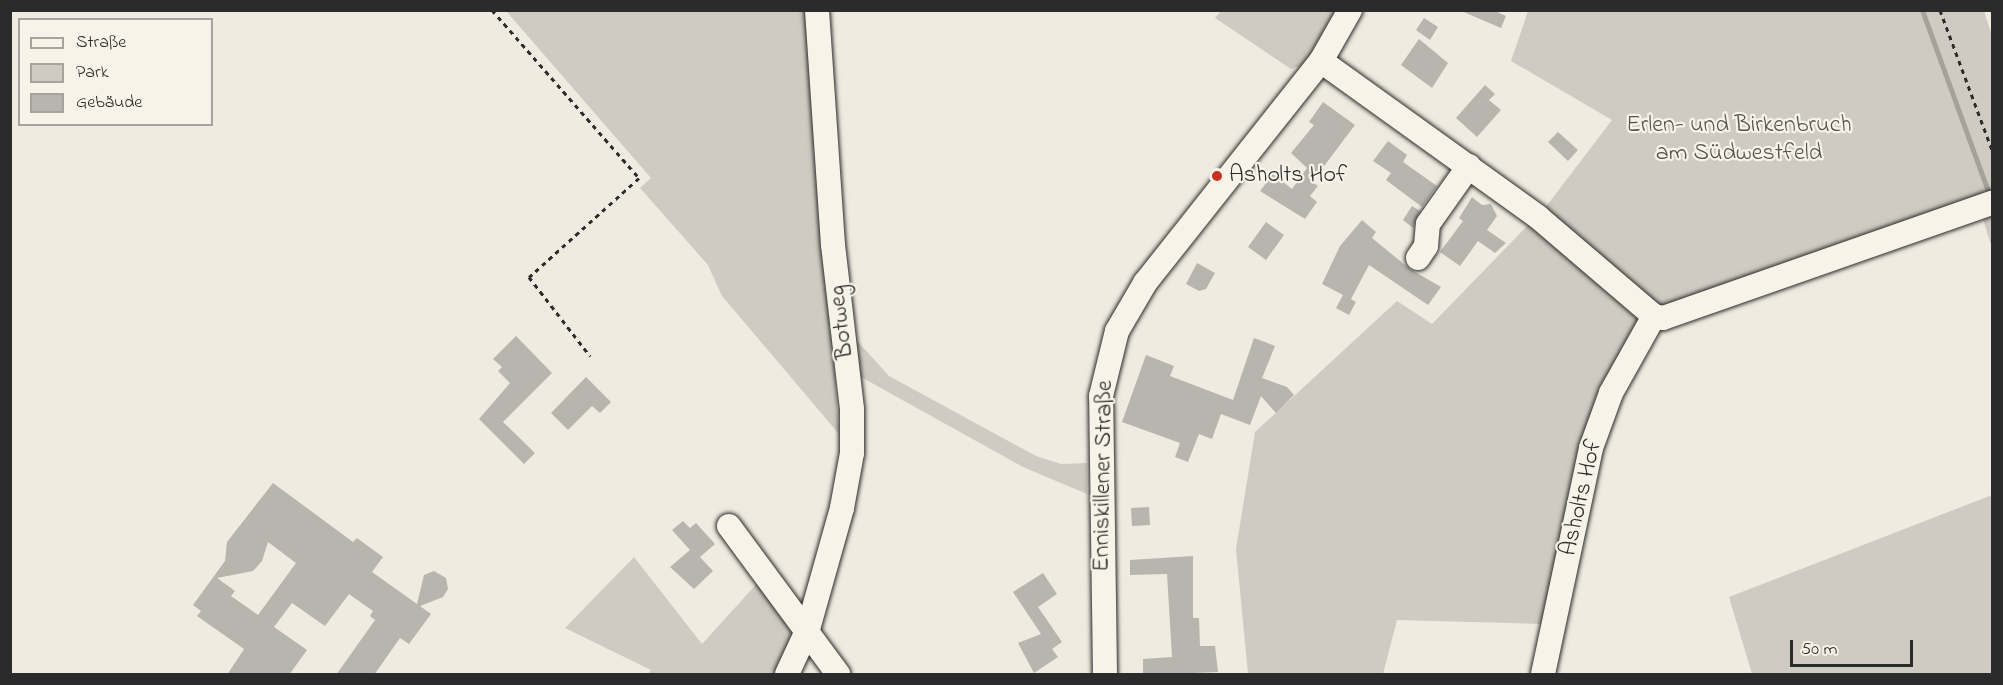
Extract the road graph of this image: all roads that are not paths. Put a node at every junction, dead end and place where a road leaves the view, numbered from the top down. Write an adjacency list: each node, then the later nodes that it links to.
1 (817, 10): 9 (street, Botweg)
2 (1350, 10): 3 (street, Enniskillener Straße)
3 (1322, 60): 4 (street); 13 (street, Enniskillener Straße)
4 (1469, 166): 6 (street); 7 (street)
5 (1987, 205): 7 (street)
6 (1418, 258)
7 (1654, 316): 10 (street, Asholts Hof)
8 (729, 526): 9 (street)
9 (808, 629): 11 (street, Botweg); 12 (street)
10 (1544, 665)
11 (787, 675)
12 (838, 675)
13 (1105, 675)

